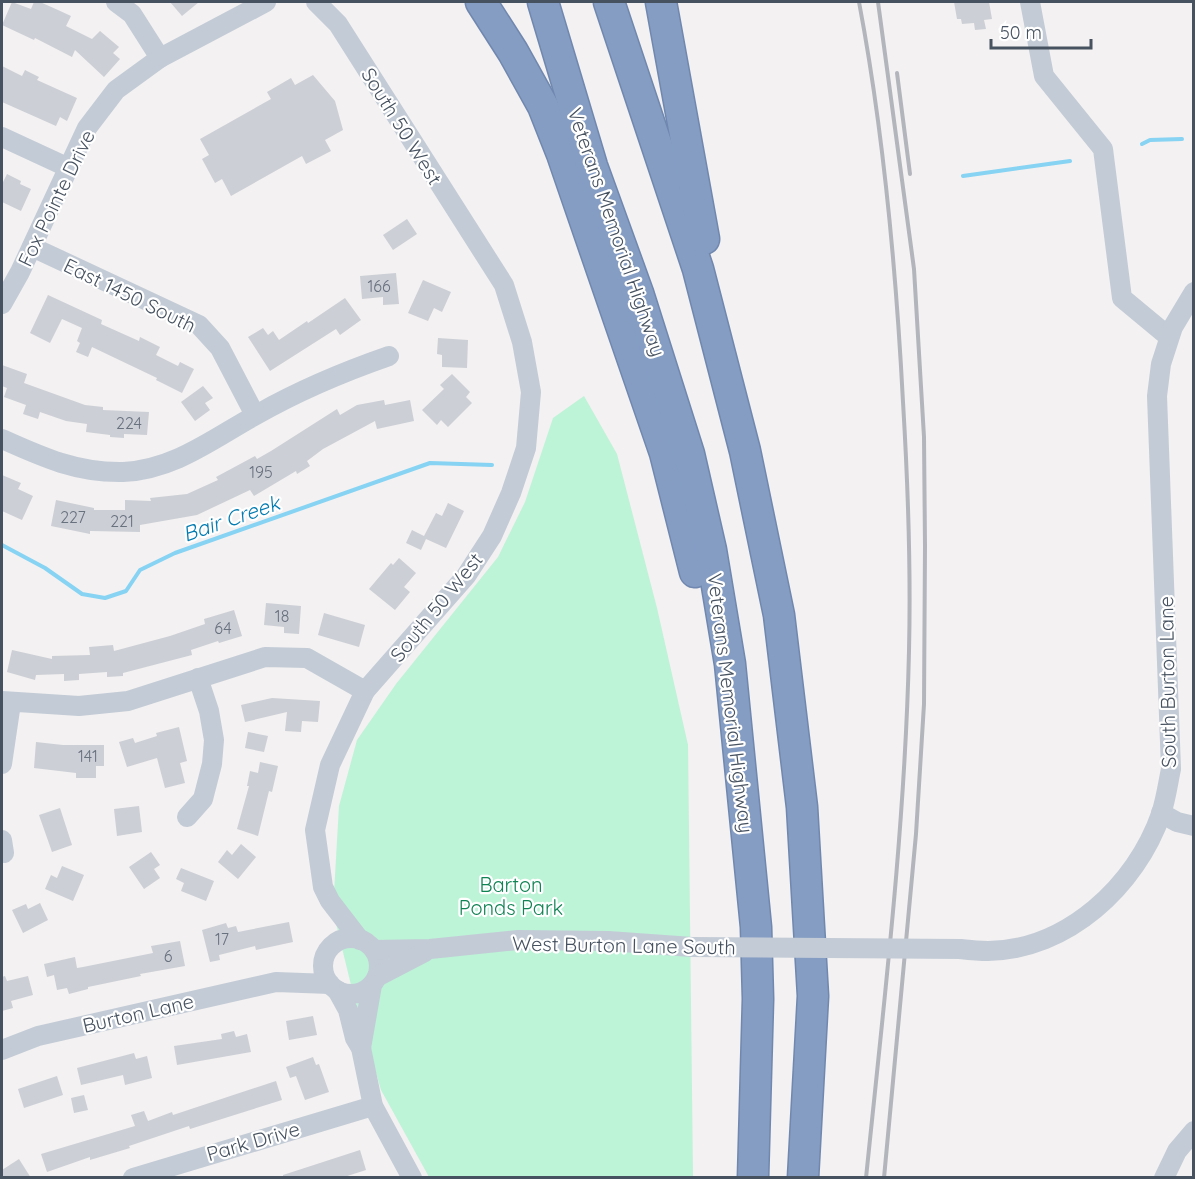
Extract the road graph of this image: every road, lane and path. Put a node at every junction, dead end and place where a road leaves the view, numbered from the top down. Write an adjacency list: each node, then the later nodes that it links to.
1 (116, 2): 9 (street)
2 (266, 2): 9 (street, Fox Pointe Drive)
3 (316, 2): 21 (street, South 50 West)
4 (481, 2): 27 (highway)
5 (543, 2): 27 (highway, Veterans Memorial Highway)
6 (609, 2): 19 (highway)
7 (661, 2): 19 (highway)
8 (1030, 2): 15 (street)
9 (160, 58): 11 (street, Fox Pointe Drive)
10 (2, 137): 11 (street)
11 (69, 168): 12 (street, Fox Pointe Drive)
12 (32, 247): 14 (street, Fox Pointe Drive); 17 (street, East 1450 South)
13 (1194, 292): 15 (street, South Burton Lane)
14 (2, 304)
15 (1170, 337): 24 (street, South Burton Lane)
16 (389, 356): 17 (street)
17 (255, 415): 18 (street)
18 (2, 439)
19 (745, 451): 43 (highway)
20 (198, 678): 21 (street); 22 (street); 25 (street)
21 (365, 691): 28 (street, South 50 West)
22 (6, 702): 23 (street)
23 (2, 764)
24 (1161, 813): 26 (street); 30 (street, South Burton Lane, bridge)
25 (187, 817)
26 (1194, 826)
27 (753, 894): 42 (highway, Veterans Memorial Highway)
28 (330, 901): 29 (street, South 50 West); 32 (street, South 50 West)
29 (367, 945): 31 (street, West Burton Lane South); 32 (street); 33 (street)
30 (781, 948): 31 (street, West Burton Lane South, bridge)
31 (430, 949): 33 (street, West Burton Lane South)
32 (326, 955): 34 (street, Burton Lane); 35 (street)
33 (375, 981): 35 (street); 36 (street)
34 (276, 982): 35 (street, Burton Lane); 37 (street, Burton Lane)
35 (334, 987): 36 (street)
36 (361, 1048): 38 (street)
37 (2, 1050)
38 (373, 1106): 40 (street, Park Drive); 41 (street)
39 (1194, 1131): 44 (street)
40 (133, 1178)
41 (412, 1178)
42 (753, 1178)
43 (803, 1178)
44 (1164, 1178)

